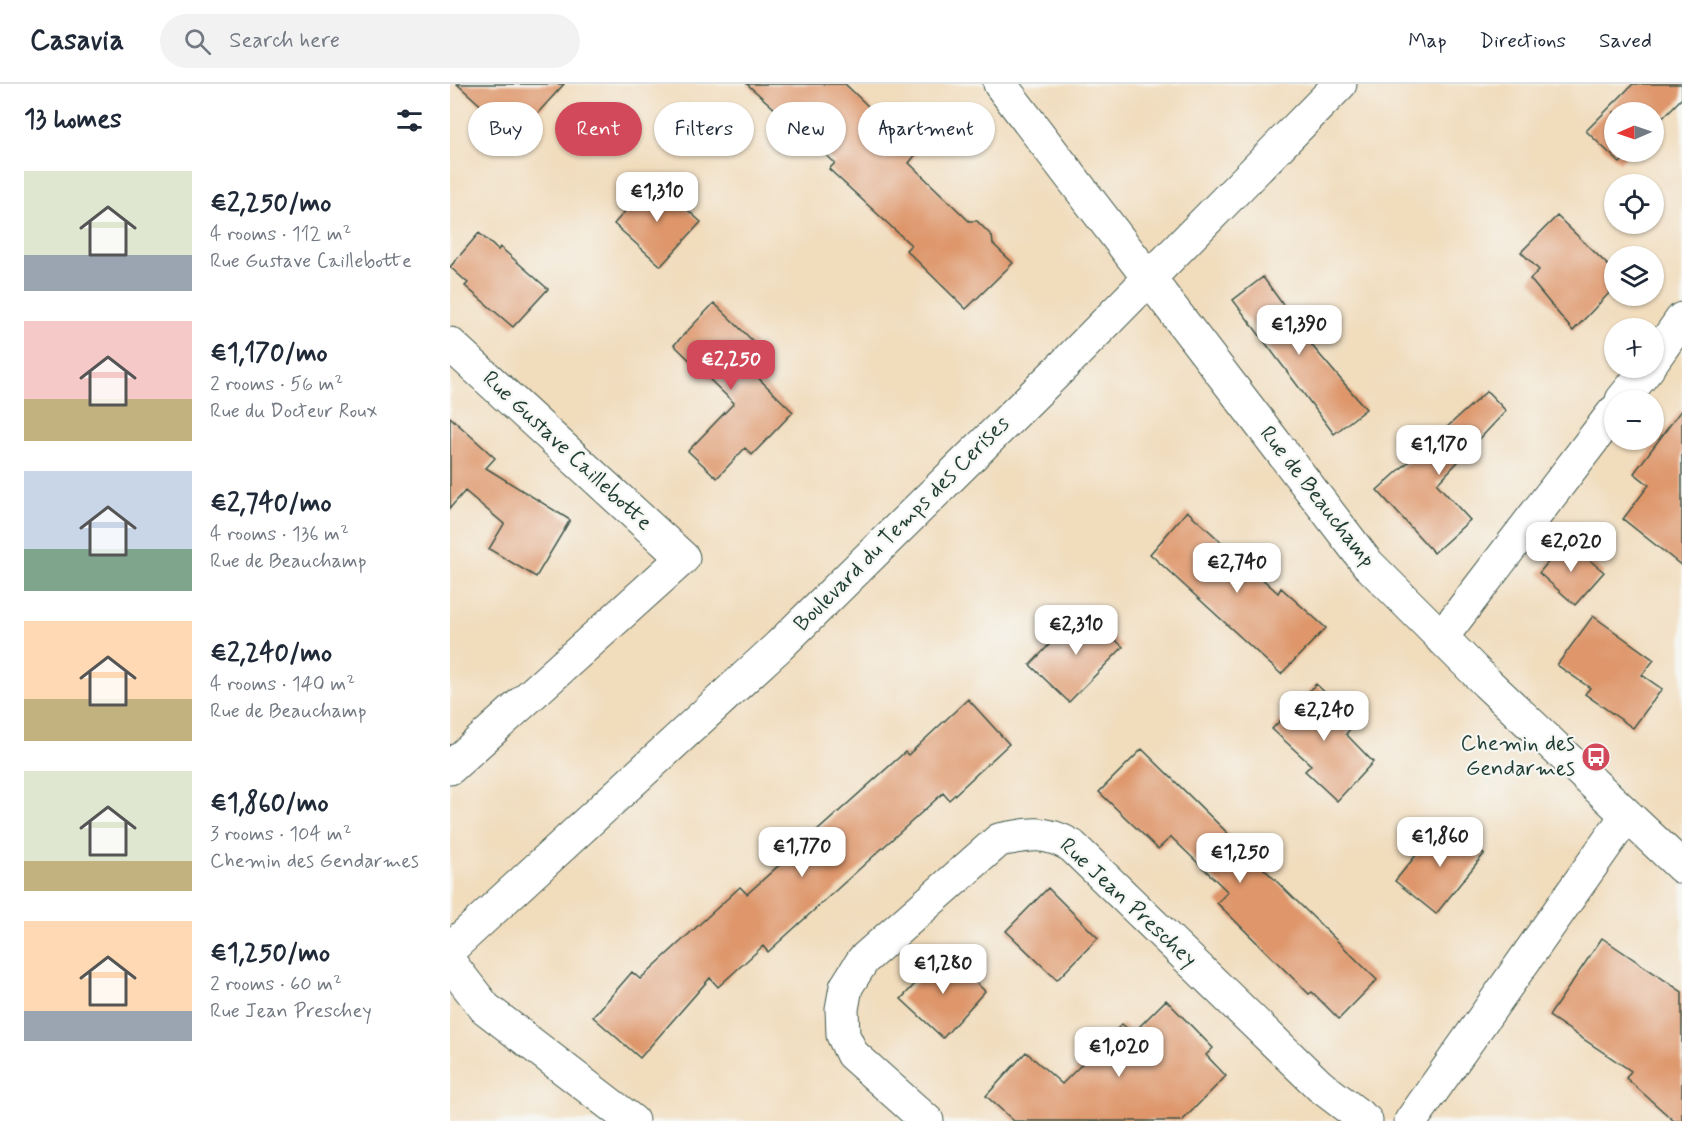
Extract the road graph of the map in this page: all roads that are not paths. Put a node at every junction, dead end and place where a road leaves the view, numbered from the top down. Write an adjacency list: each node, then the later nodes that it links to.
1 (1000, 84): 3 (street, Rue de Beauchamp)
2 (1340, 84): 3 (street, Boulevard du Temps des Cerises)
3 (1148, 277): 10 (street, Rue de Beauchamp); 14 (street, Boulevard du Temps des Cerises)
4 (1682, 319): 6 (street)
5 (450, 344): 11 (street, Rue Gustave Caillebotte)
6 (1664, 344)
7 (1640, 378): 8 (street)
8 (1630, 390)
9 (1604, 425): 10 (street)
10 (1441, 638): 12 (street, Rue de Beauchamp)
11 (454, 758)
12 (1627, 815): 13 (street, Rue de Beauchamp); 19 (street)
13 (1682, 867)
14 (450, 949)
15 (450, 963): 16 (street)
16 (632, 1121)
17 (927, 1121): 18 (street, Rue Jean Preschey)
18 (1366, 1121)
19 (1411, 1121)

